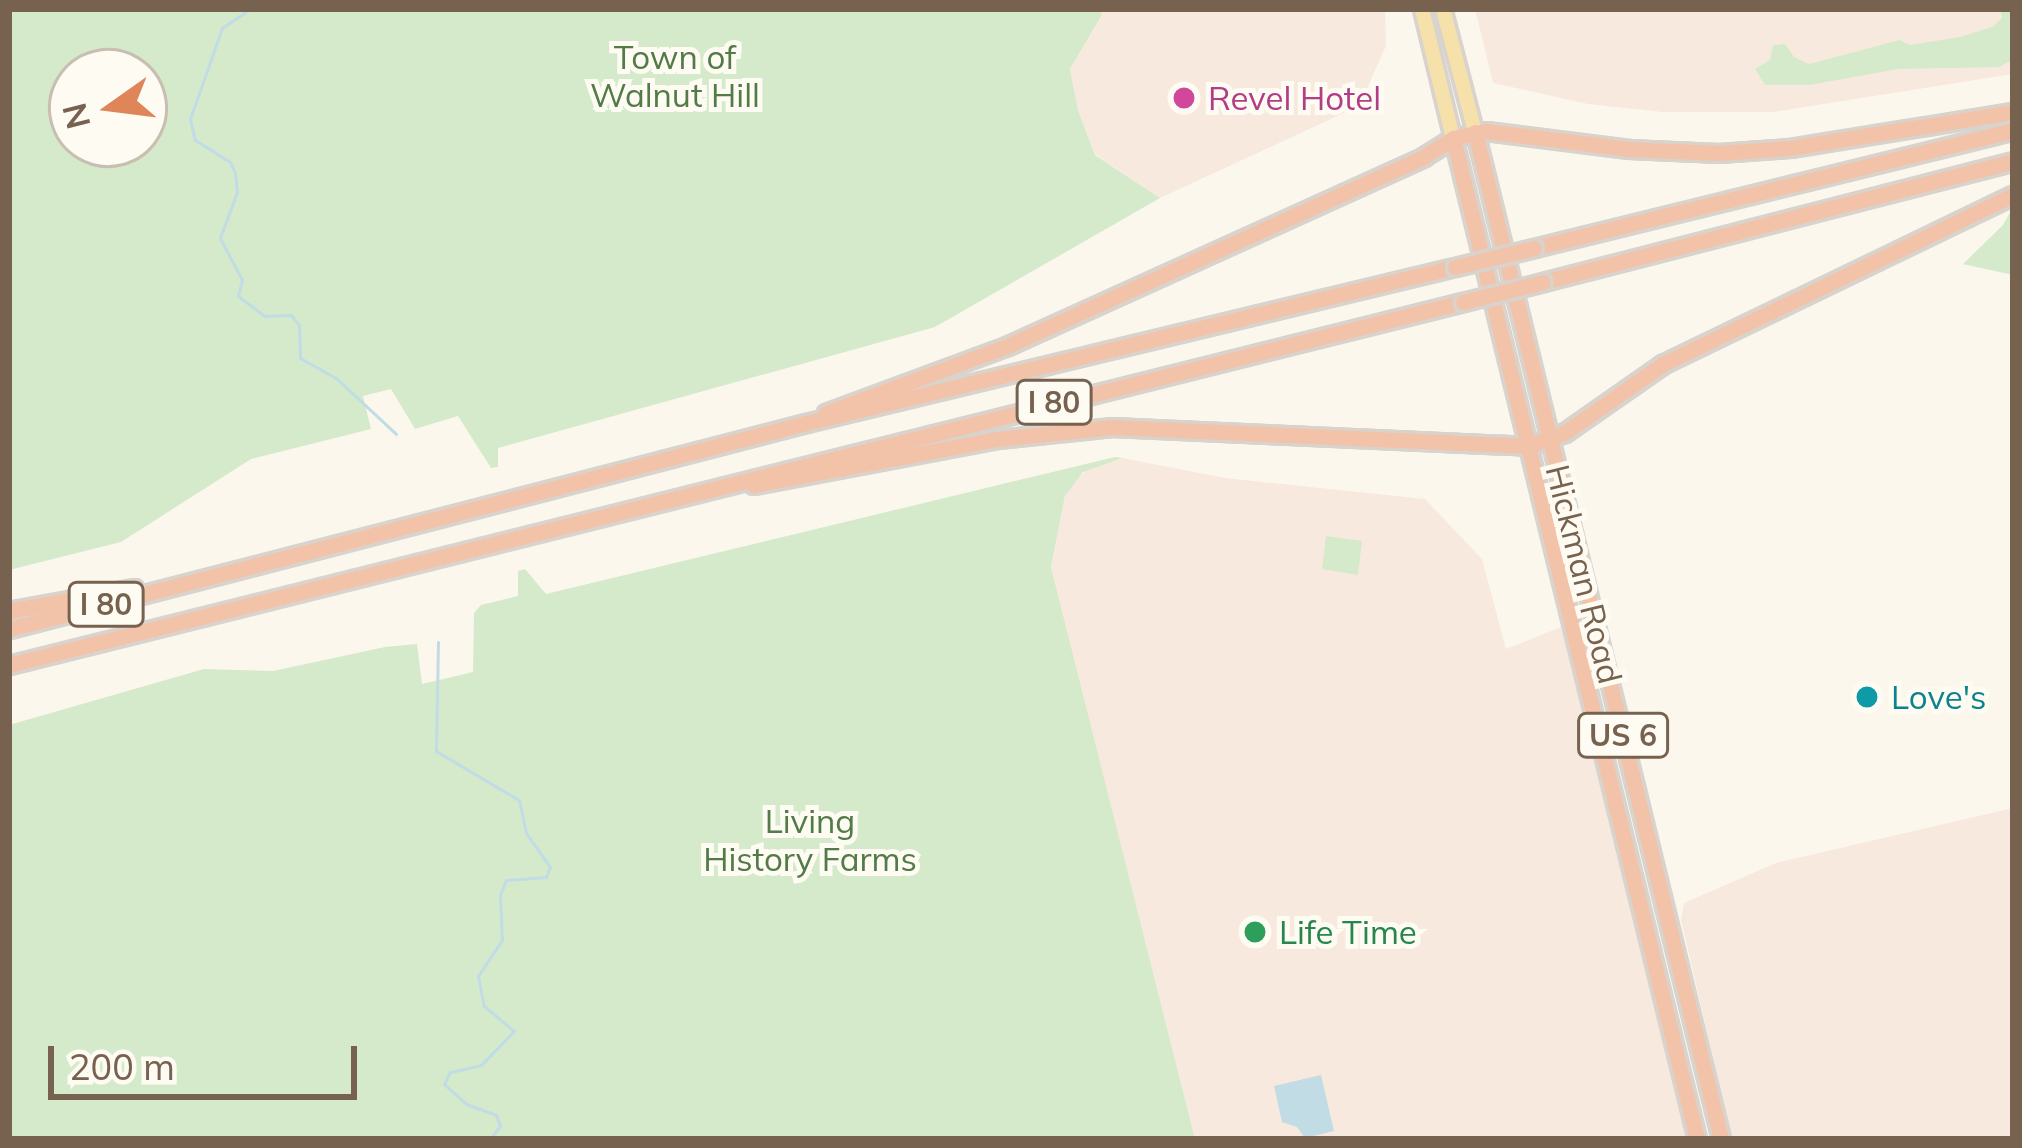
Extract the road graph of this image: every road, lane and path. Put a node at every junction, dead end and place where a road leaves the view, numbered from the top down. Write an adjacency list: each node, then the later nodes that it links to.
1 (1421, 9): 6 (main road, Hickman Road / US 6)
2 (1443, 9): 4 (main road, Hickman Road / US 6)
3 (2004, 113): 4 (highway)
4 (1475, 132): 6 (highway); 10 (highway, Hickman Road / US 6)
5 (2006, 132): 9 (highway, I 80, bridge)
6 (1453, 138): 9 (highway); 11 (highway, Hickman Road / US 6)
7 (2010, 161): 12 (highway, I 80, bridge)
8 (2013, 195): 10 (highway)
9 (806, 423): 13 (highway, I 80)
10 (1551, 439): 11 (highway); 20 (highway, Hickman Road / US 6)
11 (1528, 446): 12 (highway); 17 (highway, Hickman Road / US 6)
12 (644, 502): 16 (highway, I 80)
13 (203, 579): 14 (highway); 15 (highway, I 80)
14 (9, 611)
15 (9, 629)
16 (9, 667)
17 (1690, 1106): 18 (highway, Hickman Road / US 6); 19 (highway)
18 (1697, 1139)
19 (1707, 1139)
20 (1721, 1139)

